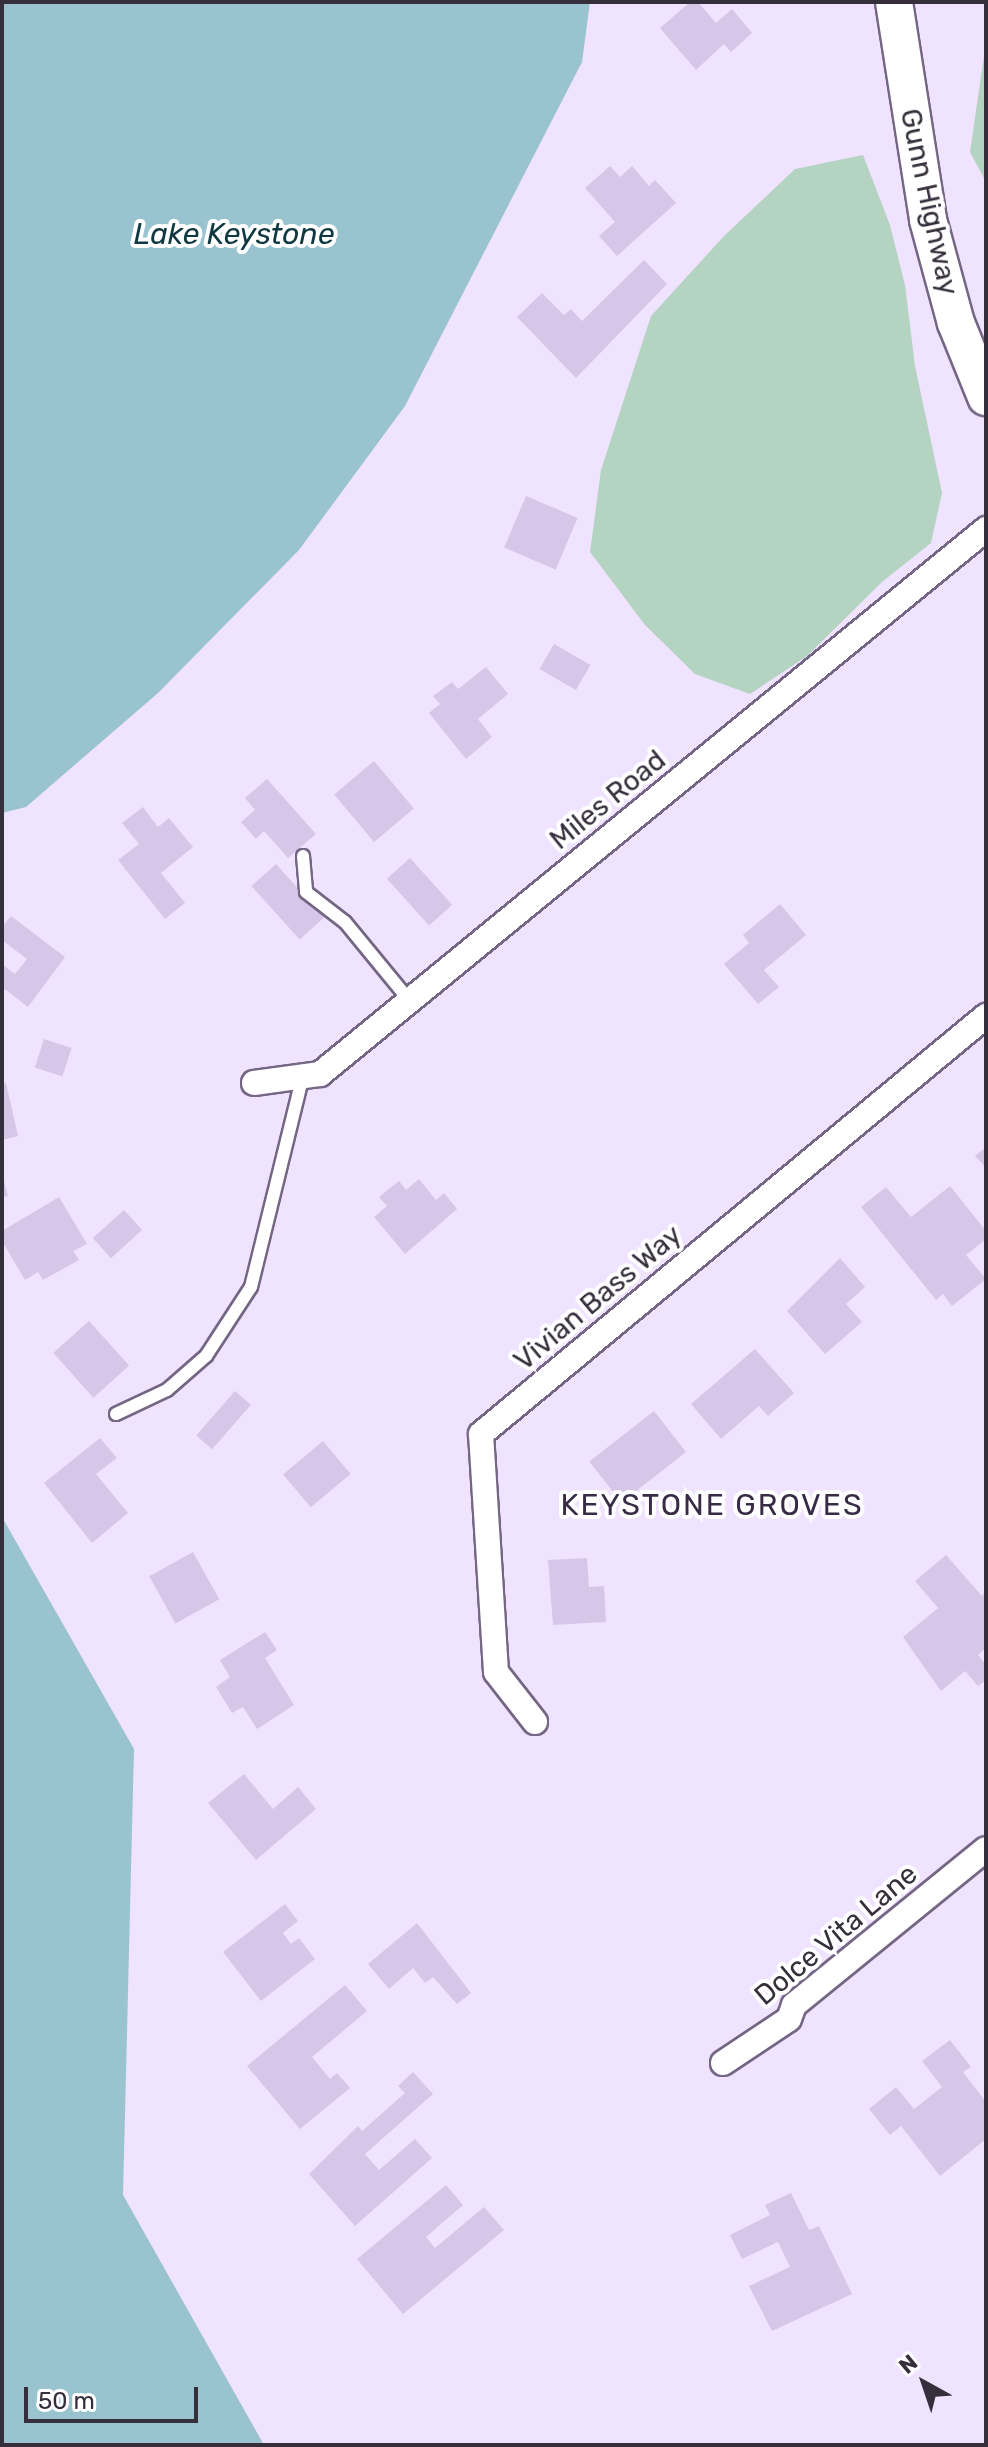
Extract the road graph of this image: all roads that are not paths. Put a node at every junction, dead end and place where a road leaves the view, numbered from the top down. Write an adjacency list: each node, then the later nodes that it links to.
1 (894, 2): 2 (main road, Gunn Highway)
2 (986, 397)
3 (986, 529): 5 (street, Miles Road)
4 (303, 856): 5 (lane)
5 (410, 1001): 7 (street, Miles Road)
6 (986, 1016): 10 (street, Vivian Bass Way)
7 (303, 1075): 8 (street, Miles Road); 9 (lane)
8 (254, 1083)
9 (116, 1414)
10 (535, 1722)
11 (986, 1849): 12 (street, Dolce Vita Lane)
12 (723, 2063)

